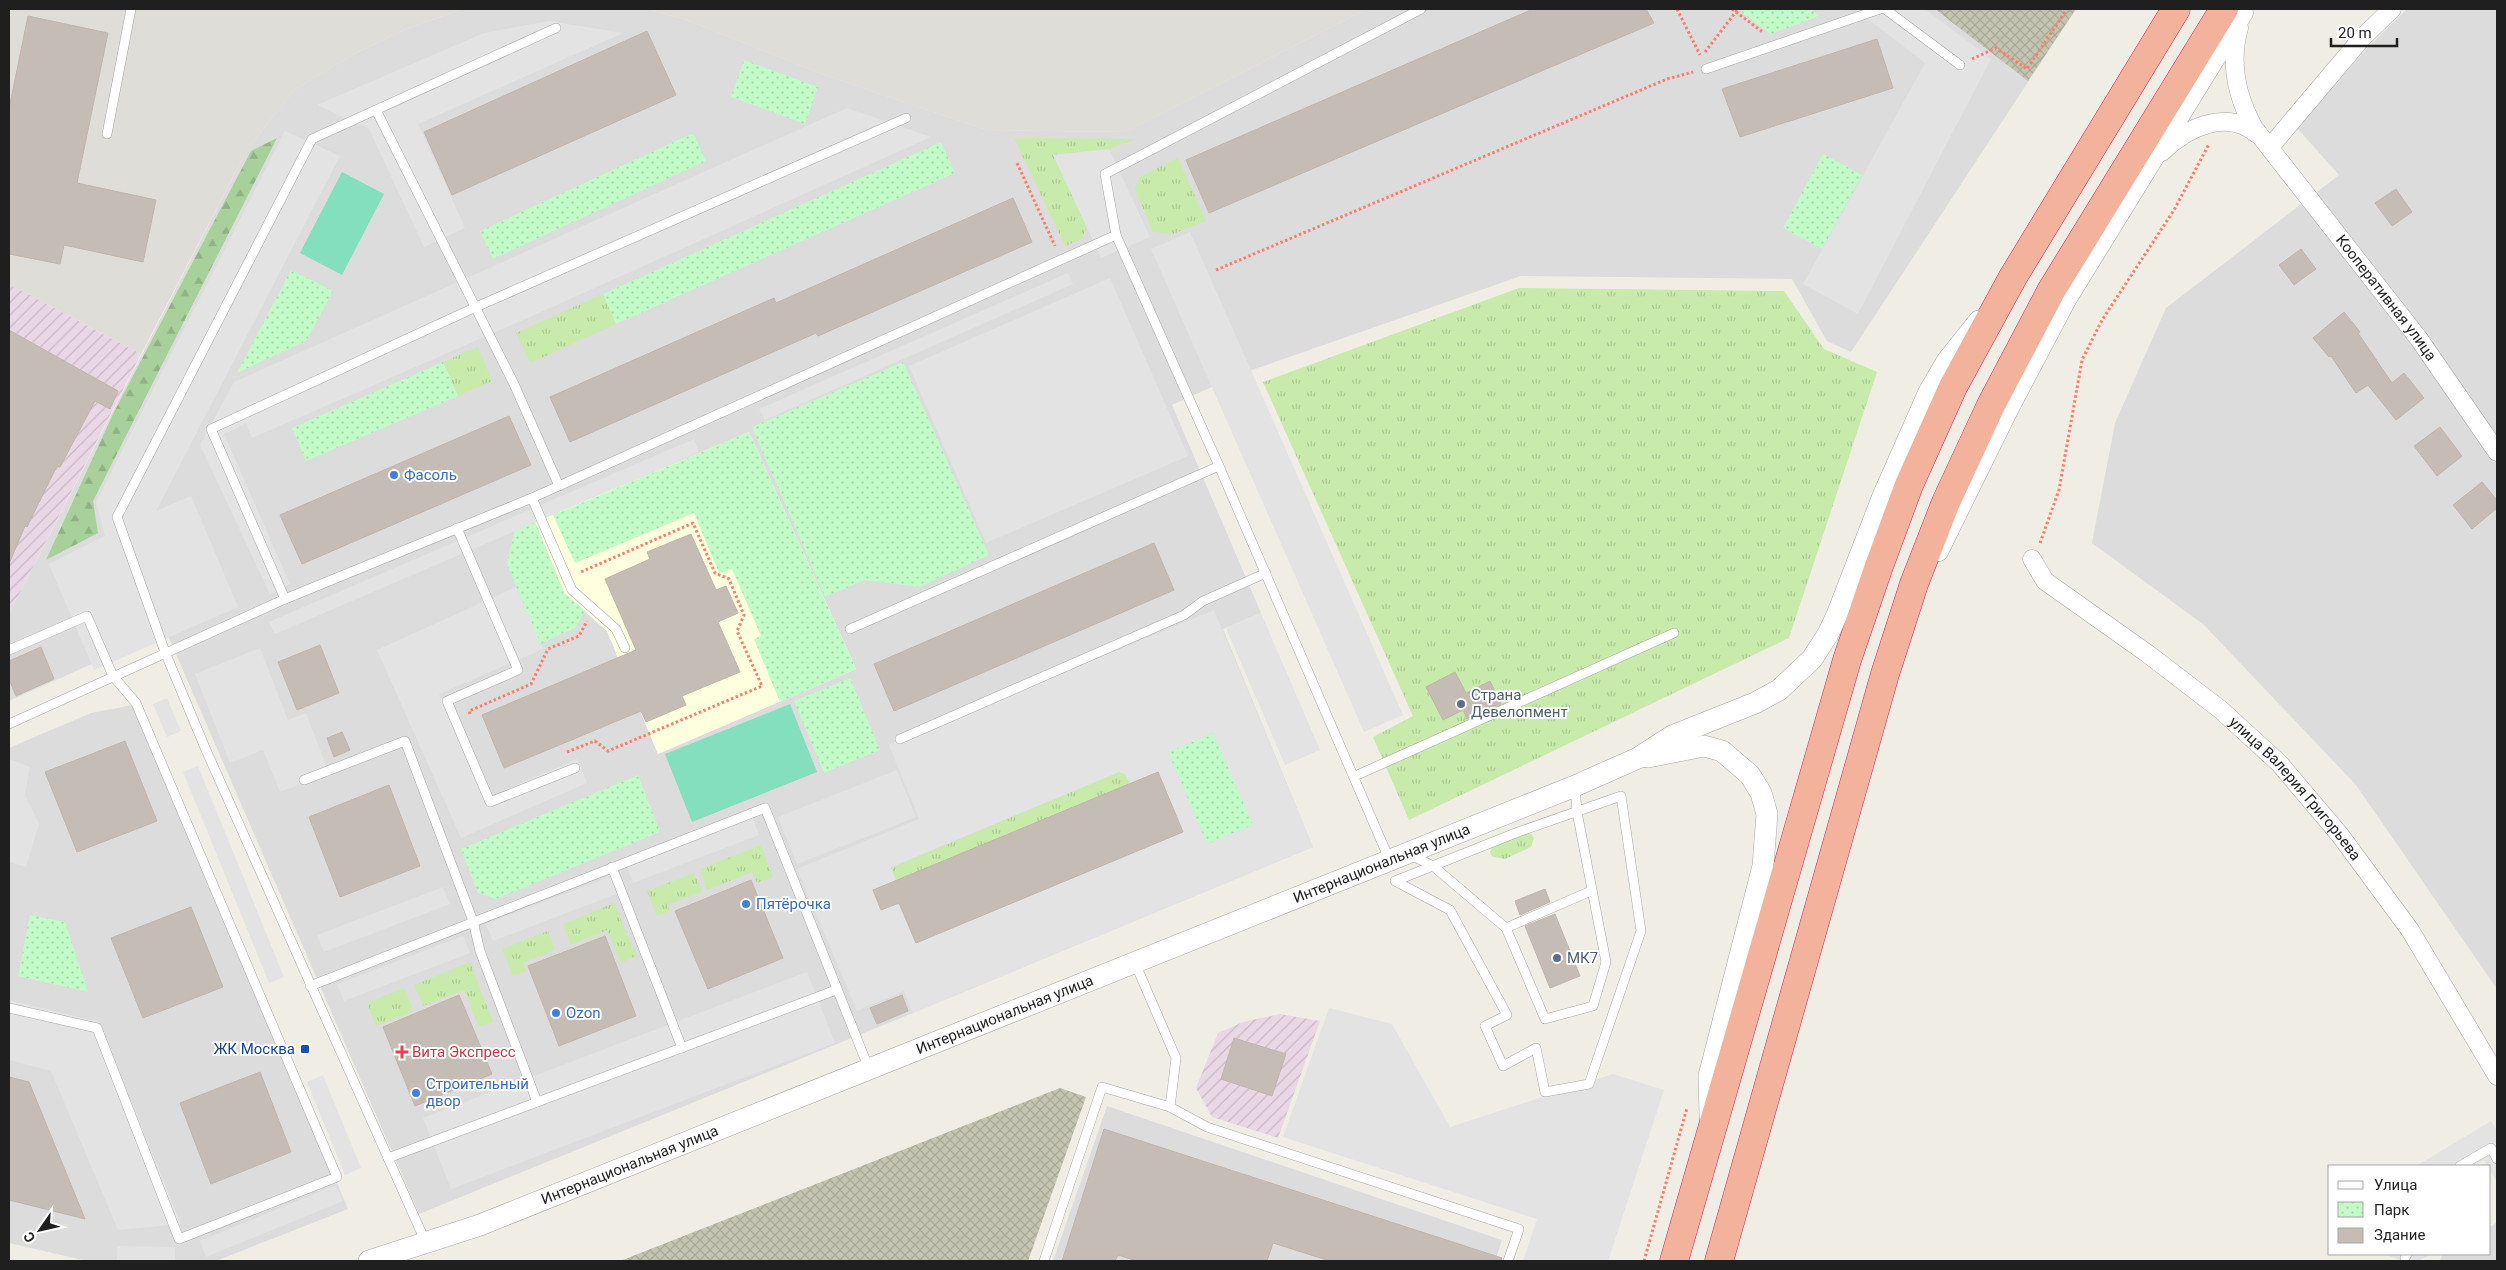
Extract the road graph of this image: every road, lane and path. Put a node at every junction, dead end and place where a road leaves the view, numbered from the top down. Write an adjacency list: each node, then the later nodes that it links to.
1 (131, 9): 19 (lane)
2 (1421, 9): 23 (lane)
3 (1677, 9): 10 (path)
4 (1732, 9): 10 (path)
5 (1880, 9): 13 (lane)
6 (1884, 9): 14 (lane)
7 (2067, 9): 14 (path)
8 (2176, 9): 26 (highway)
9 (2392, 9): 20 (street)
10 (1737, 10): 13 (path)
11 (2238, 10): 20 (street); 22 (street); 41 (highway)
12 (556, 28): 16 (lane)
13 (1778, 44): 15 (lane)
14 (1960, 65)
15 (1706, 69): 25 (path)
16 (376, 110): 27 (lane); 40 (lane)
17 (906, 118): 27 (lane)
18 (2220, 121): 20 (street); 22 (street); 33 (path)
19 (107, 134)
20 (2270, 146): 28 (street, Кооперативная улица)
21 (1017, 163): 24 (path)
22 (2148, 167): 41 (street)
23 (1116, 235): 29 (lane); 30 (lane)
24 (1046, 249)
25 (1216, 270)
26 (2013, 277): 45 (street); 67 (highway)
27 (476, 307): 30 (lane); 35 (lane)
28 (2497, 452)
29 (1219, 466): 34 (lane); 36 (lane)
30 (559, 486): 31 (lane)
31 (532, 498): 32 (lane); 38 (lane)
32 (457, 528): 35 (lane); 46 (lane)
33 (2032, 559): 63 (street, улица Валерия Григорьева)
34 (1266, 573): 44 (lane); 47 (lane)
35 (285, 599): 40 (lane)
36 (850, 629)
37 (1674, 634): 47 (lane)
38 (625, 648)
39 (9, 650): 42 (lane)
40 (165, 652): 42 (lane); 58 (lane)
41 (1885, 674): 77 (highway)
42 (113, 676): 43 (lane); 60 (lane)
43 (9, 724)
44 (900, 740)
45 (1638, 758): 49 (street, Интернациональная улица); 67 (street)
46 (575, 768)
47 (1355, 776): 51 (lane)
48 (304, 780): 55 (lane)
49 (1575, 786): 50 (lane); 51 (street, Интернациональная улица)
50 (1577, 812): 52 (lane); 52 (lane); 54 (lane)
51 (1399, 857): 52 (lane); 57 (street, Интернациональная улица)
52 (1433, 866): 56 (lane)
53 (612, 867): 55 (lane); 59 (lane); 61 (lane)
54 (1591, 891): 56 (lane); 56 (lane)
55 (473, 921): 58 (lane); 65 (lane)
56 (1506, 928)
57 (1135, 963): 62 (street, Интернациональная улица); 66 (lane)
58 (310, 986): 68 (lane)
59 (836, 990): 61 (lane); 62 (lane)
60 (9, 1008)
61 (682, 1048): 65 (lane)
62 (869, 1069): 71 (street, Интернациональная улица)
63 (2497, 1076)
64 (1689, 1100): 75 (path)
65 (538, 1102): 68 (lane)
66 (1170, 1107): 73 (lane); 74 (lane)
67 (1710, 1133): 76 (highway)
68 (388, 1158): 71 (lane)
69 (2497, 1159): 70 (lane)
70 (2462, 1165)
71 (426, 1244): 72 (street, Интернациональная улица)
72 (369, 1261)
73 (1044, 1261)
74 (1508, 1261)
75 (1644, 1261)
76 (1674, 1261)
77 (1719, 1261)

